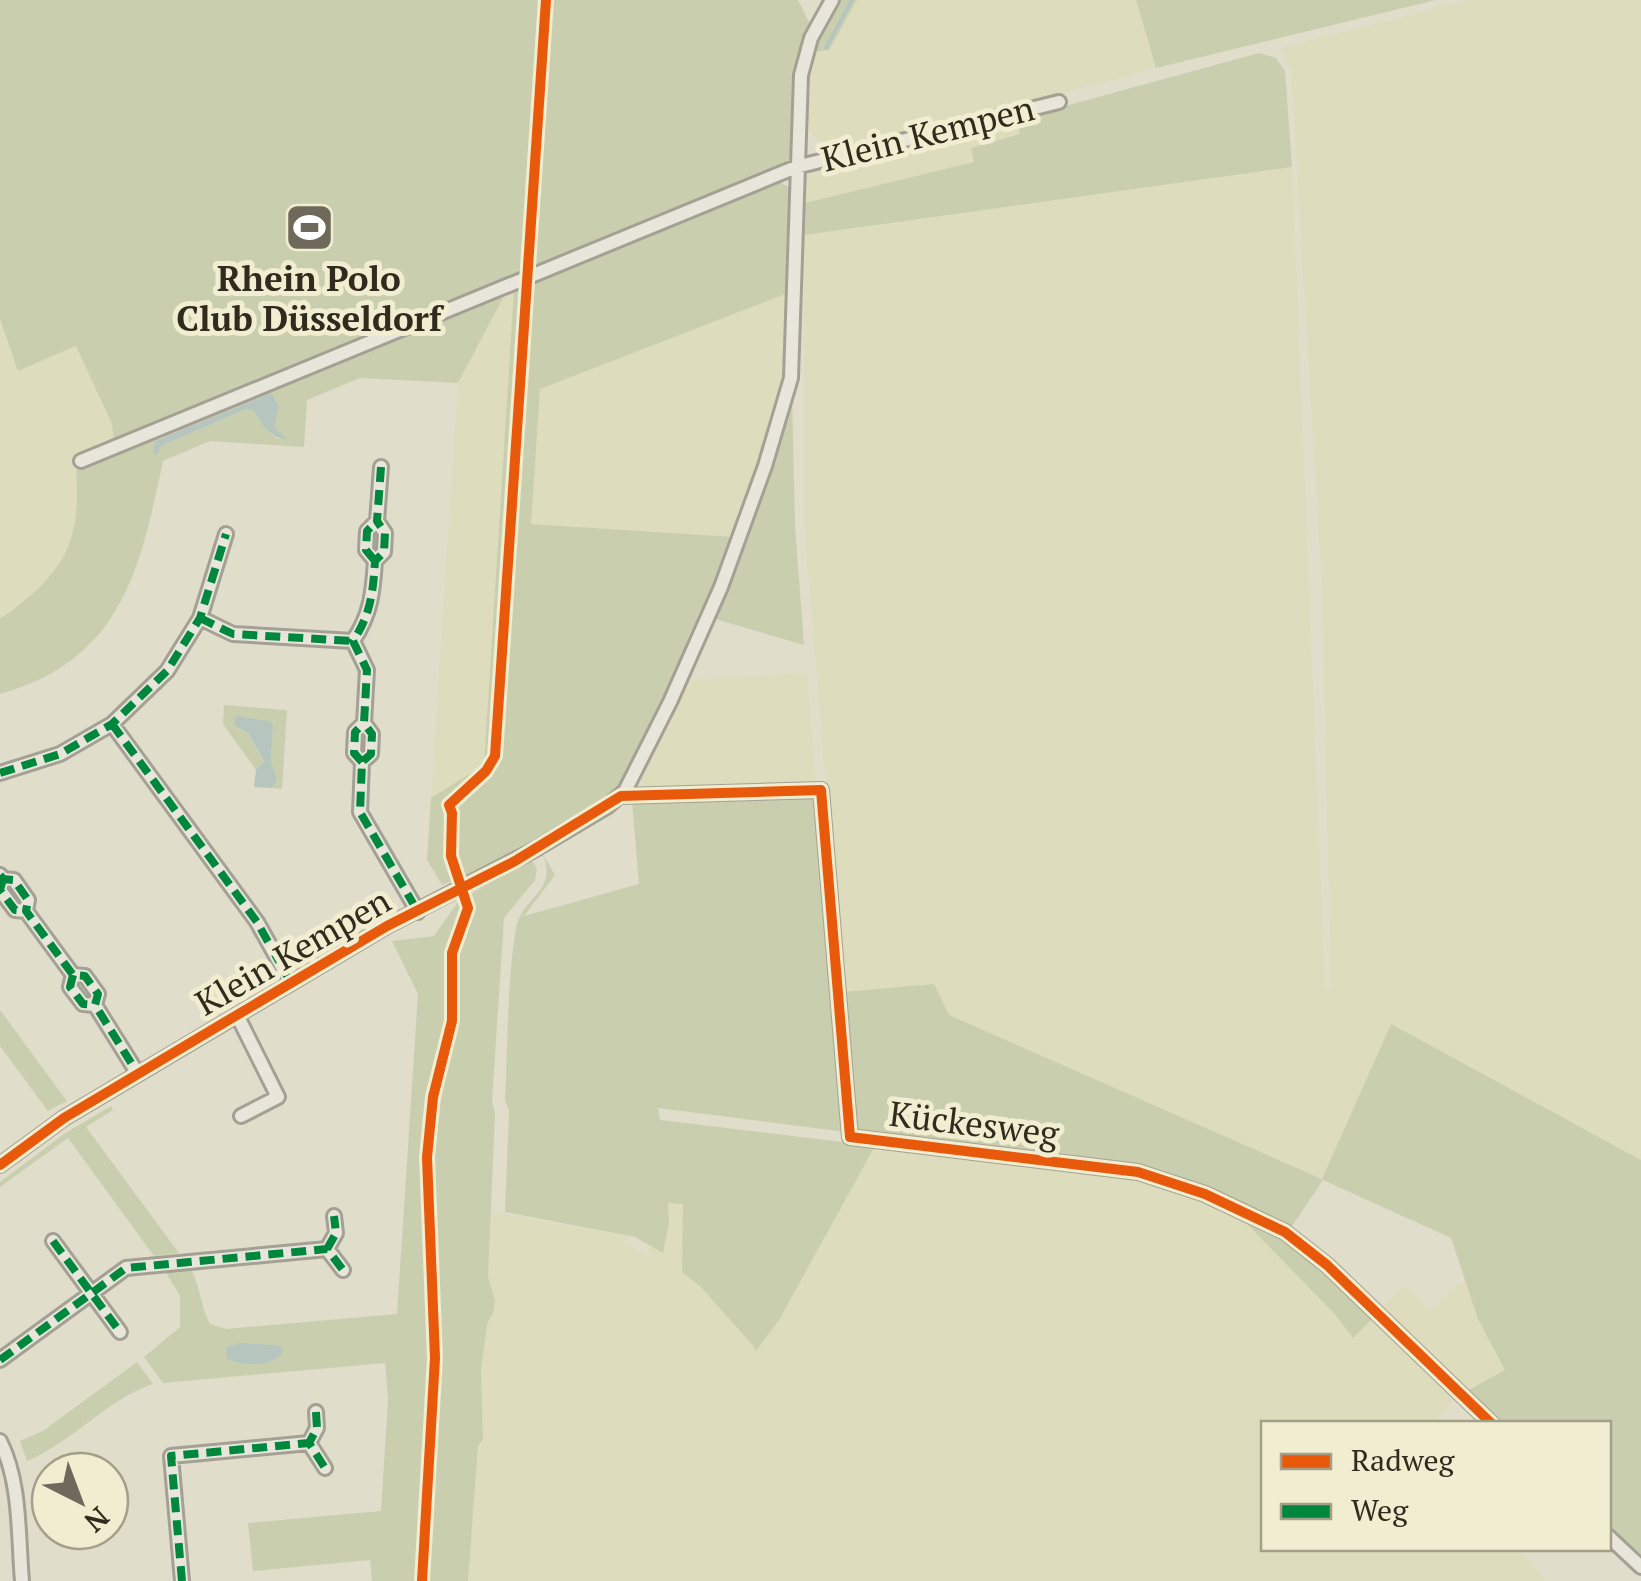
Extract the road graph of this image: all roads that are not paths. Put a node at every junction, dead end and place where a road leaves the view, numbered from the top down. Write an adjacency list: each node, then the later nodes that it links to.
1 (832, 0): 3 (street, Klein Kempen)
2 (1060, 102): 3 (street, Klein Kempen)
3 (796, 167): 4 (street); 11 (street, Klein Kempen)
4 (80, 461)
5 (380, 467): 8 (street)
6 (226, 534): 7 (street)
7 (200, 618): 8 (street); 9 (street)
8 (354, 640): 13 (street)
9 (112, 724): 10 (street); 14 (street)
10 (0, 773)
11 (621, 796): 13 (street, Klein Kempen); 27 (street, Kückesweg)
12 (1, 877): 16 (street)
13 (418, 912): 14 (street, Klein Kempen)
14 (291, 983): 15 (street, Klein Kempen)
15 (237, 1015): 16 (street, Klein Kempen); 17 (street, Klein Kempen)
16 (138, 1074): 18 (street, Klein Kempen)
17 (242, 1116)
18 (0, 1165)
19 (334, 1216): 21 (street)
20 (53, 1241): 23 (street)
21 (327, 1249): 22 (street); 23 (street)
22 (343, 1270)
23 (92, 1293): 24 (street); 25 (street)
24 (120, 1332)
25 (0, 1360)
26 (316, 1412): 29 (street)
27 (1489, 1421)
28 (0, 1442): 33 (street)
29 (309, 1443): 30 (street); 34 (street)
30 (326, 1468)
31 (1611, 1539): 32 (street)
32 (1641, 1567)
33 (22, 1581)
34 (182, 1581)

